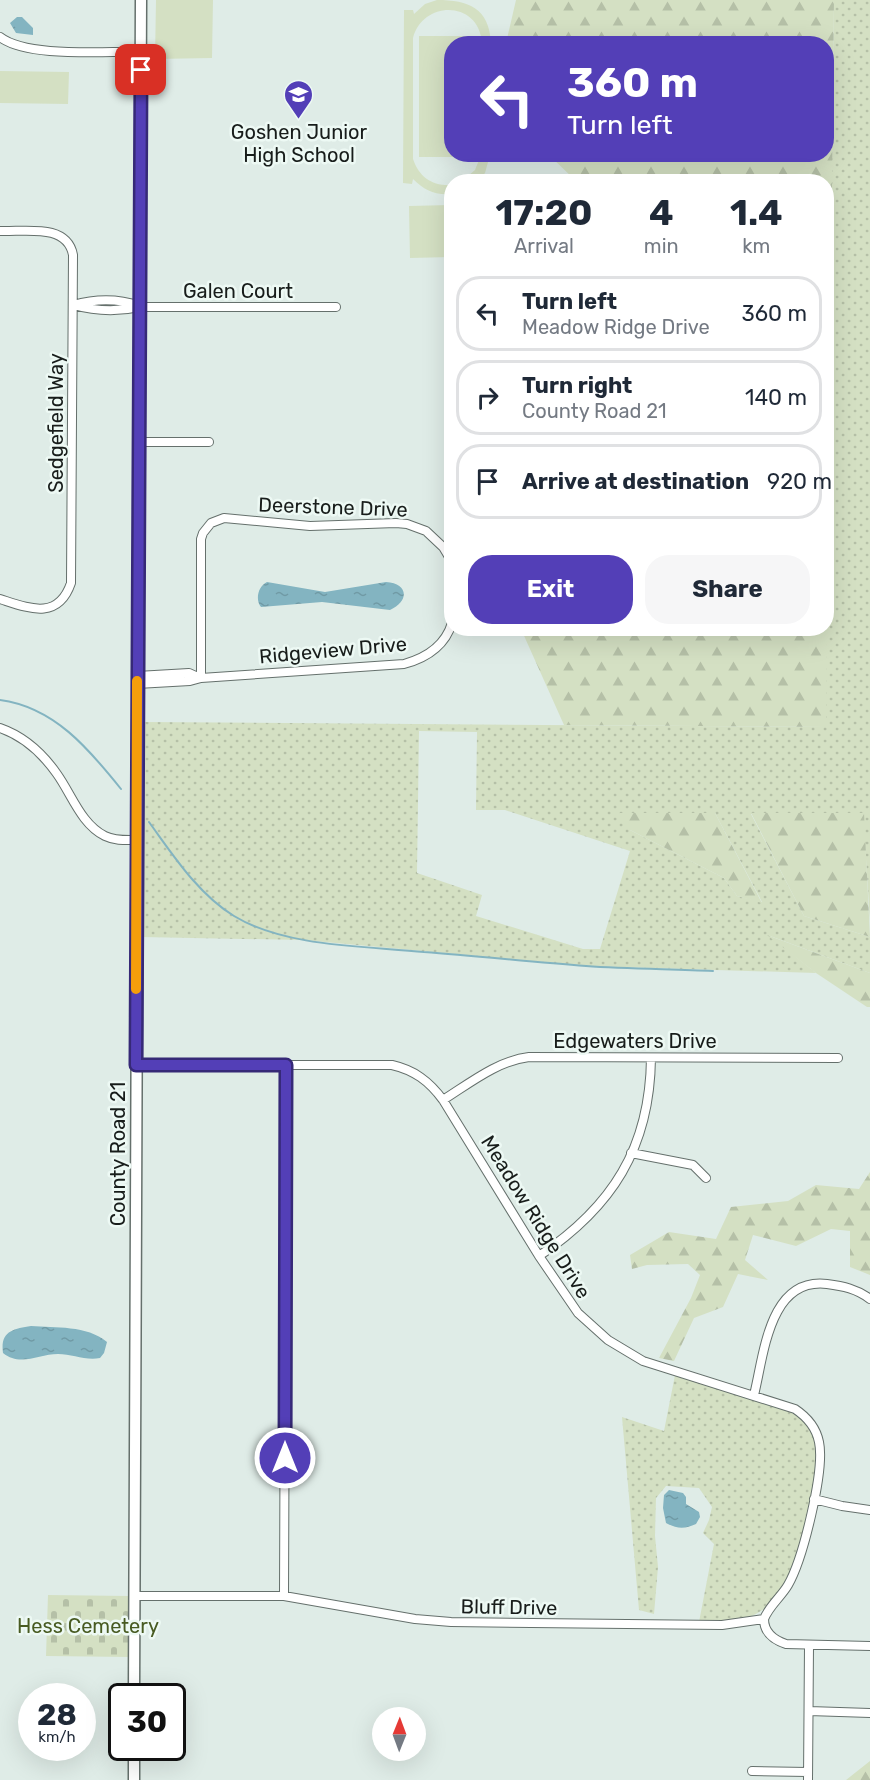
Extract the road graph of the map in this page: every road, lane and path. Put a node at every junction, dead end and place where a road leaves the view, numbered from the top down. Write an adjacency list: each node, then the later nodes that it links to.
1 (141, 0): 3 (street, County Road 21)
2 (0, 37): 3 (street)
3 (141, 52): 6 (street, County Road 21)
4 (0, 231): 5 (street, Sedgefield Way)
5 (73, 305): 6 (street, Galen Court); 11 (street, Sedgefield Way)
6 (139, 306): 7 (street, Galen Court); 8 (street, County Road 21)
7 (336, 307)
8 (139, 442): 9 (street); 14 (street, County Road 21)
9 (209, 442)
10 (444, 549): 13 (street, Deerstone Drive)
11 (0, 599)
12 (445, 636): 13 (street, Ridgeview Drive)
13 (201, 678): 14 (street, Ridgeview Drive)
14 (137, 680): 16 (street, County Road 21)
15 (0, 728): 16 (street)
16 (137, 840): 19 (street, County Road 21)
17 (651, 1058): 18 (street, Edgewaters Drive); 21 (street, Edgewaters Drive); 22 (street)
18 (838, 1058)
19 (136, 1065): 20 (street, Meadow Ridge Drive); 29 (street, County Road 21)
20 (286, 1065): 21 (street, Meadow Ridge Drive); 30 (street)
21 (443, 1100): 24 (street, Meadow Ridge Drive)
22 (632, 1153): 23 (street); 24 (street)
23 (706, 1178)
24 (539, 1256): 26 (street, Meadow Ridge Drive)
25 (870, 1299): 26 (street)
26 (754, 1395): 27 (street, Meadow Ridge Drive)
27 (814, 1498): 28 (street); 31 (street, Meadow Ridge Drive)
28 (870, 1510)
29 (134, 1596): 30 (street, Bluff Drive); 34 (street, County Road 21)
30 (284, 1596): 31 (street, Bluff Drive)
31 (764, 1619): 32 (street)
32 (809, 1646): 33 (street); 35 (street)
33 (870, 1646)
34 (134, 1683)
35 (809, 1711): 36 (street); 39 (street)
36 (870, 1713)
37 (134, 1761): 40 (street)
38 (752, 1771): 39 (street)
39 (808, 1776)
40 (134, 1780)

